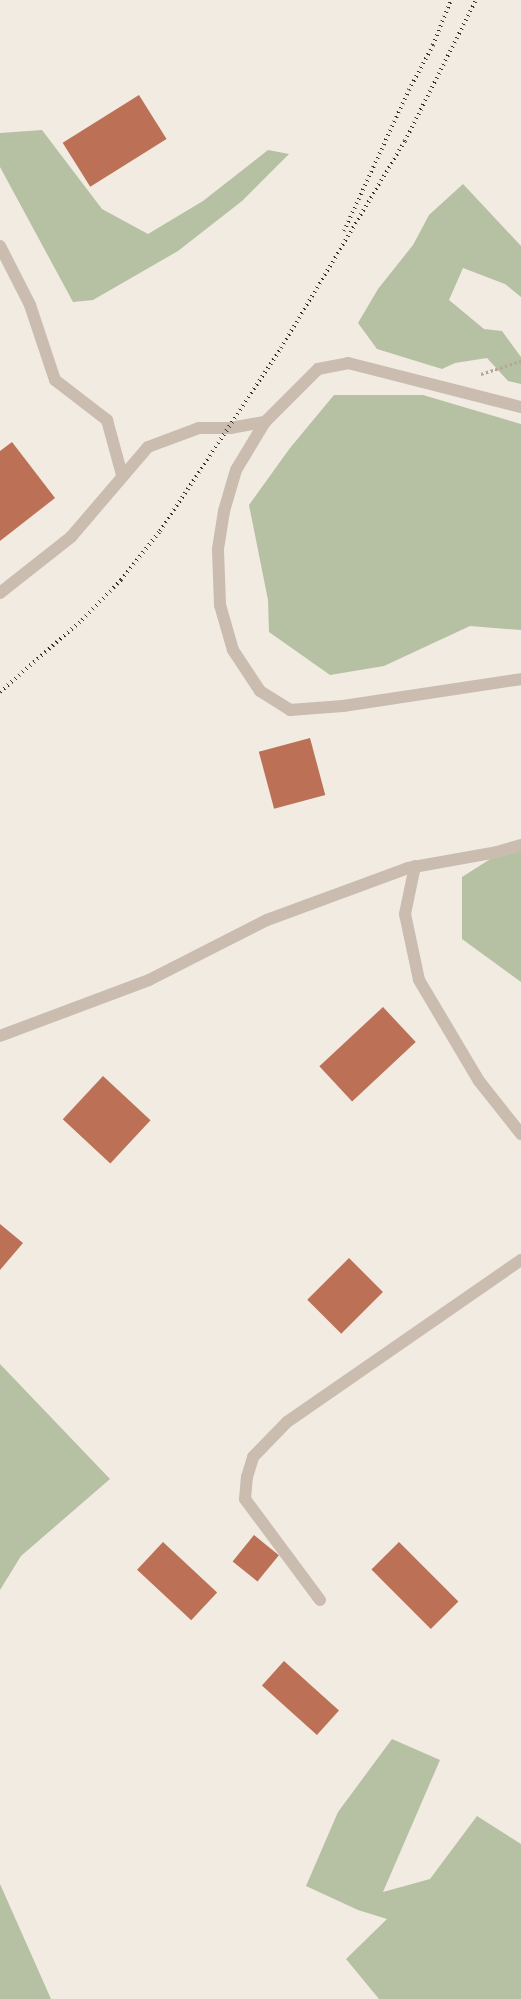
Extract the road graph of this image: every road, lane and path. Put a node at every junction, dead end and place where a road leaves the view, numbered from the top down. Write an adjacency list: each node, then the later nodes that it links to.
1 (0, 246): 4 (street)
2 (521, 407): 3 (street)
3 (265, 422): 4 (street); 6 (street)
4 (122, 475): 5 (street)
5 (0, 593)
6 (521, 679)
7 (521, 845): 8 (street)
8 (415, 866): 9 (street); 10 (street)
9 (0, 1036)
10 (521, 1134)
11 (521, 1260): 12 (street)
12 (320, 1600)

